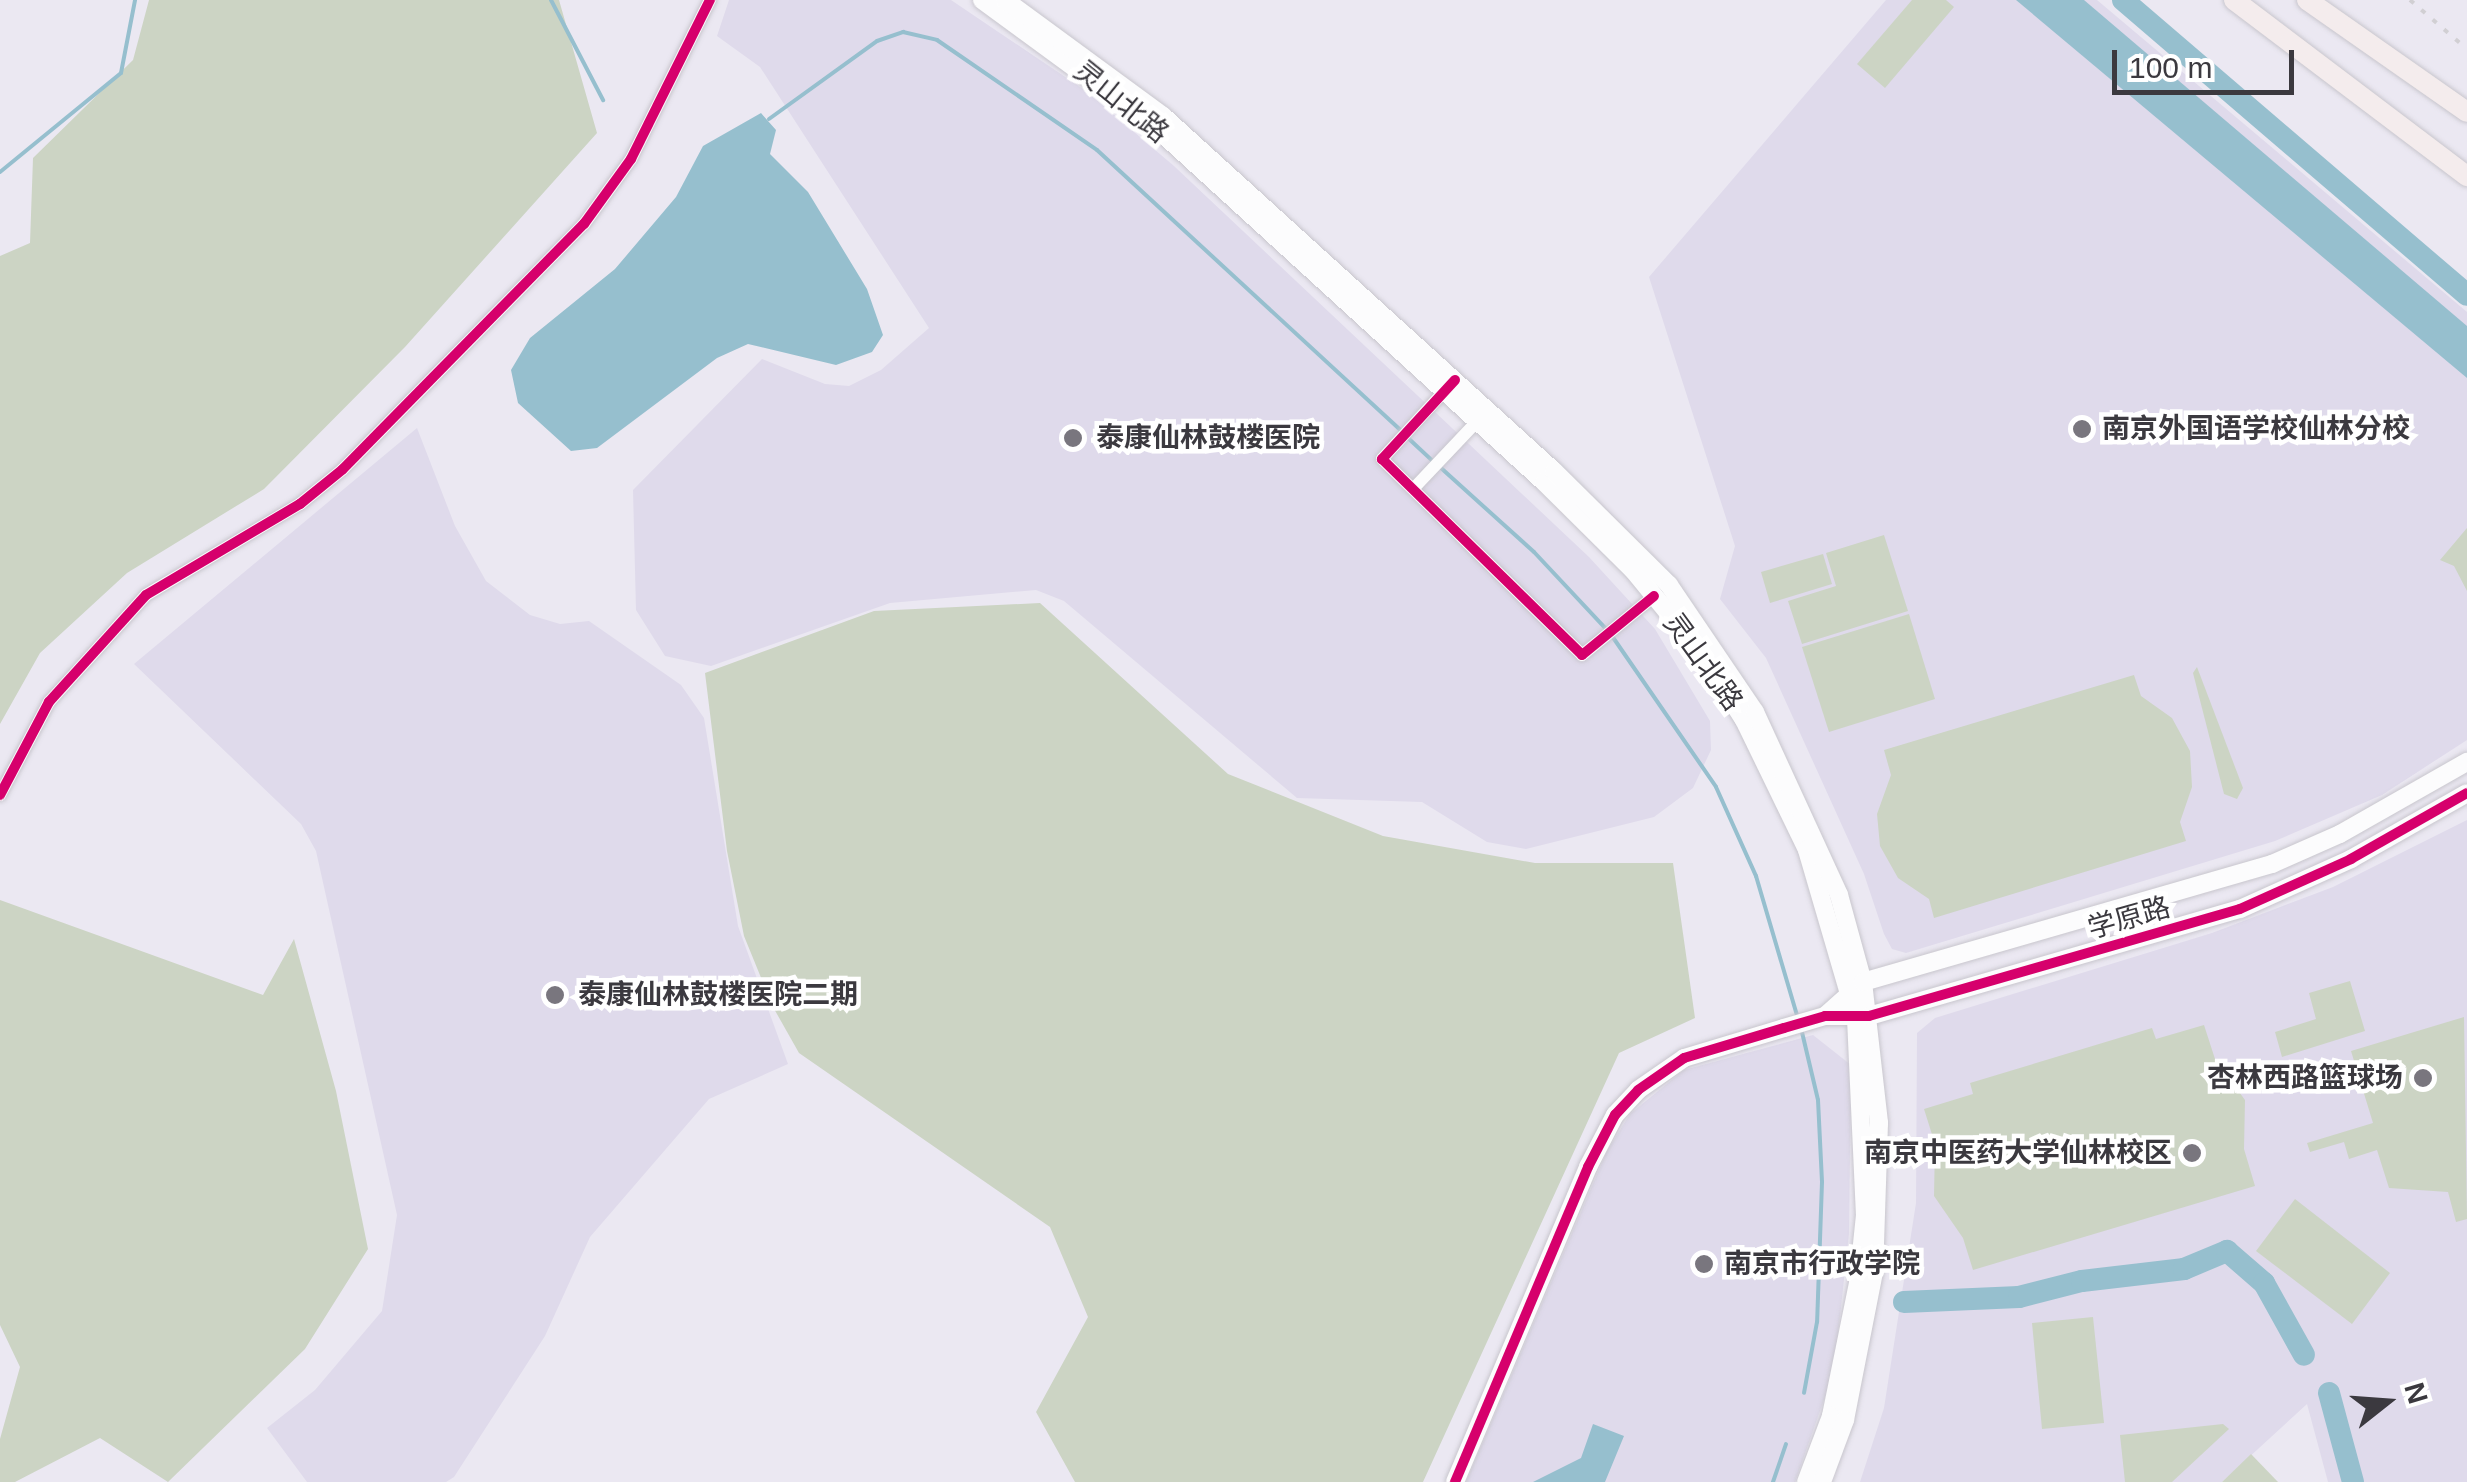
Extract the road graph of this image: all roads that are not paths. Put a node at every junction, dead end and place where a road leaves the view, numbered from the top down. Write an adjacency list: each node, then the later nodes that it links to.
1 (698, 0): 7 (street)
2 (710, 0): 7 (street)
3 (982, 0): 10 (main road, 灵山北路)
4 (1005, 0): 10 (main road, 灵山北路)
5 (2234, 0): 9 (main road)
6 (2307, 0): 8 (main road)
7 (682, 51): 16 (street)
8 (2467, 112)
9 (2467, 176)
10 (1450, 386): 11 (main road, 灵山北路); 12 (street)
11 (1482, 415): 12 (street); 13 (main road, 灵山北路); 17 (main road, 灵山北路)
12 (1414, 488): 13 (street)
13 (1654, 596): 17 (main road, 灵山北路)
14 (2467, 762): 17 (main road, 学原路)
15 (2467, 793): 19 (main road, 学原路)
16 (0, 795)
17 (1856, 987): 18 (main road, 学原路); 19 (main road, 灵山北路)
18 (1825, 1016): 19 (main road, 学原路); 20 (main road, 学原路)
19 (1863, 1017): 21 (main road, 灵山北路); 22 (main road, 灵山北路)
20 (1454, 1482)
21 (1806, 1482)
22 (1822, 1482)

